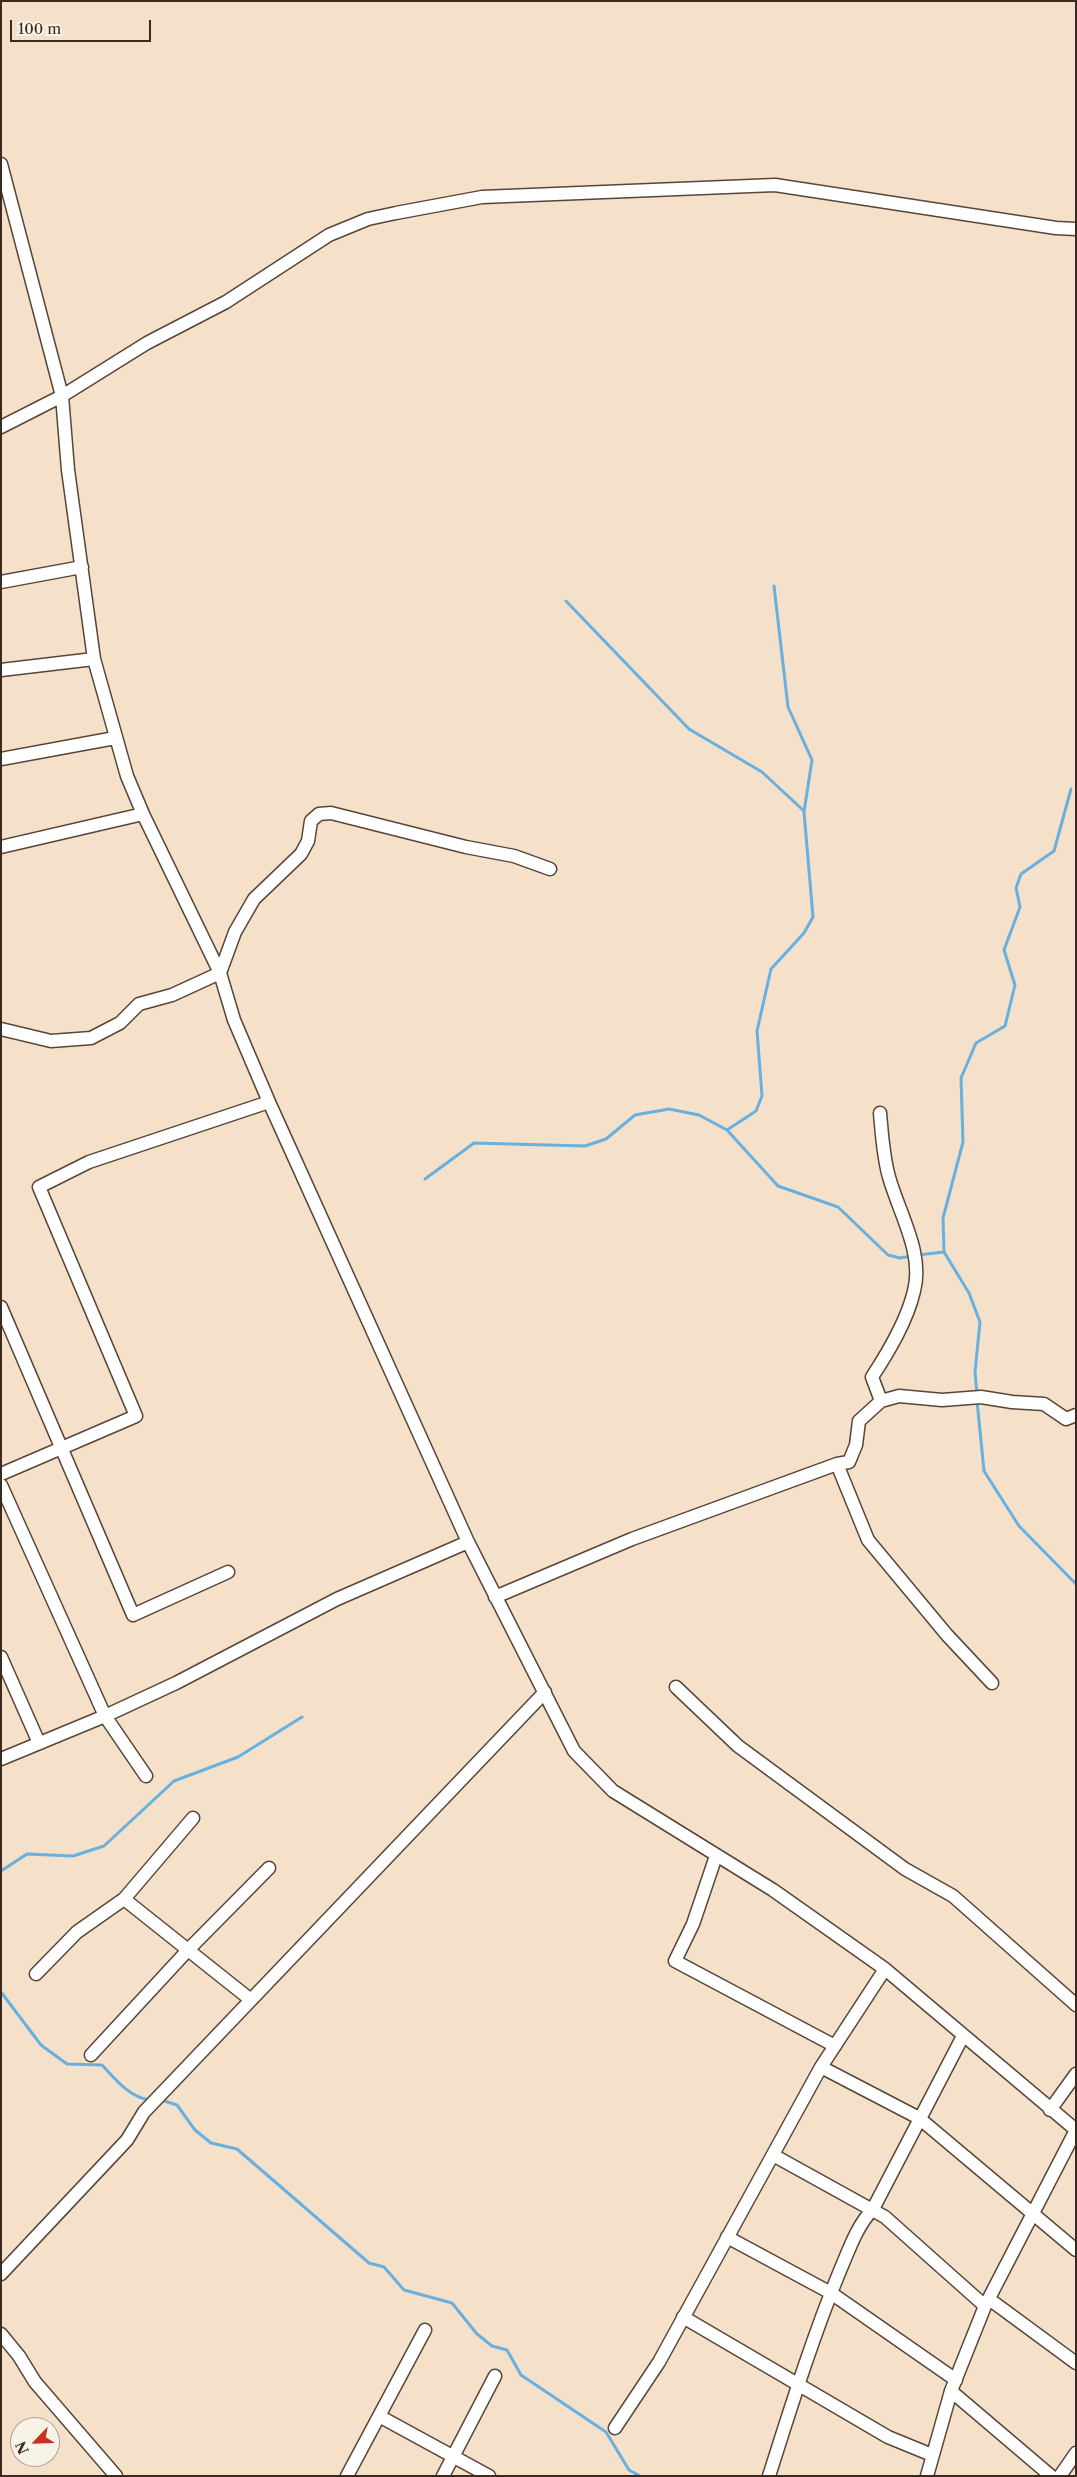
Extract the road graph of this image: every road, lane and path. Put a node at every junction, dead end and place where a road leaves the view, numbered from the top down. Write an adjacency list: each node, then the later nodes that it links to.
1 (1, 164): 3 (street)
2 (1076, 229): 3 (street)
3 (62, 396): 4 (street); 5 (street)
4 (1, 427)
5 (82, 567): 6 (street); 7 (street)
6 (1, 582)
7 (94, 658): 8 (street); 9 (street)
8 (1, 670)
9 (115, 738): 10 (street); 11 (street)
10 (1, 759)
11 (143, 814): 12 (street); 14 (street)
12 (1, 847)
13 (550, 869): 14 (street)
14 (220, 973): 15 (street); 16 (street)
15 (1, 1029)
16 (269, 1102): 21 (street); 25 (street)
17 (880, 1113): 19 (street)
18 (1, 1307): 21 (street)
19 (880, 1401): 20 (street); 22 (street)
20 (1076, 1415)
21 (63, 1448): 23 (street); 26 (street)
22 (837, 1464): 27 (street); 29 (street)
23 (1, 1474)
24 (1, 1485): 32 (street)
25 (468, 1542): 27 (street); 32 (street)
26 (228, 1572)
27 (495, 1597): 31 (street)
28 (1, 1657): 33 (street)
29 (992, 1683)
30 (676, 1687): 44 (street)
31 (545, 1692): 37 (street); 43 (street)
32 (105, 1716): 33 (street); 35 (street)
33 (39, 1743): 34 (street)
34 (1, 1759)
35 (146, 1776)
36 (193, 1818): 39 (street)
37 (716, 1856): 41 (street); 46 (street)
38 (269, 1868): 40 (street)
39 (124, 1899): 40 (street); 42 (street)
40 (188, 1950): 43 (street); 47 (street)
41 (885, 1969): 45 (street); 46 (street)
42 (36, 1974)
43 (251, 2000): 57 (street)
44 (1076, 2006)
45 (963, 2036): 50 (street); 51 (street)
46 (835, 2046): 48 (street)
47 (91, 2055)
48 (821, 2067): 51 (street); 52 (street)
49 (1076, 2074): 50 (street)
50 (1050, 2110): 54 (street)
51 (919, 2118): 53 (street); 54 (street)
52 (773, 2155): 53 (street); 55 (street)
53 (873, 2209): 58 (street); 59 (street)
54 (1032, 2214): 56 (street); 59 (street)
55 (727, 2237): 58 (street); 60 (street)
56 (1076, 2250)
57 (1, 2274)
58 (831, 2293): 65 (street); 66 (street)
59 (987, 2303): 63 (street); 66 (street)
60 (683, 2317): 65 (street); 68 (street)
61 (424, 2330): 67 (street)
62 (1, 2334): 72 (street)
63 (1076, 2363)
64 (495, 2376): 71 (street)
65 (798, 2386): 70 (street); 76 (street)
66 (953, 2386): 70 (street); 78 (street)
67 (379, 2416): 71 (street); 73 (street)
68 (615, 2428)
69 (1076, 2453): 79 (street)
70 (932, 2455): 77 (street)
71 (454, 2457): 74 (street); 75 (street)
72 (116, 2476)
73 (347, 2476)
74 (443, 2476)
75 (489, 2476)
76 (770, 2476)
77 (927, 2476)
78 (1051, 2476)
79 (1060, 2476)

